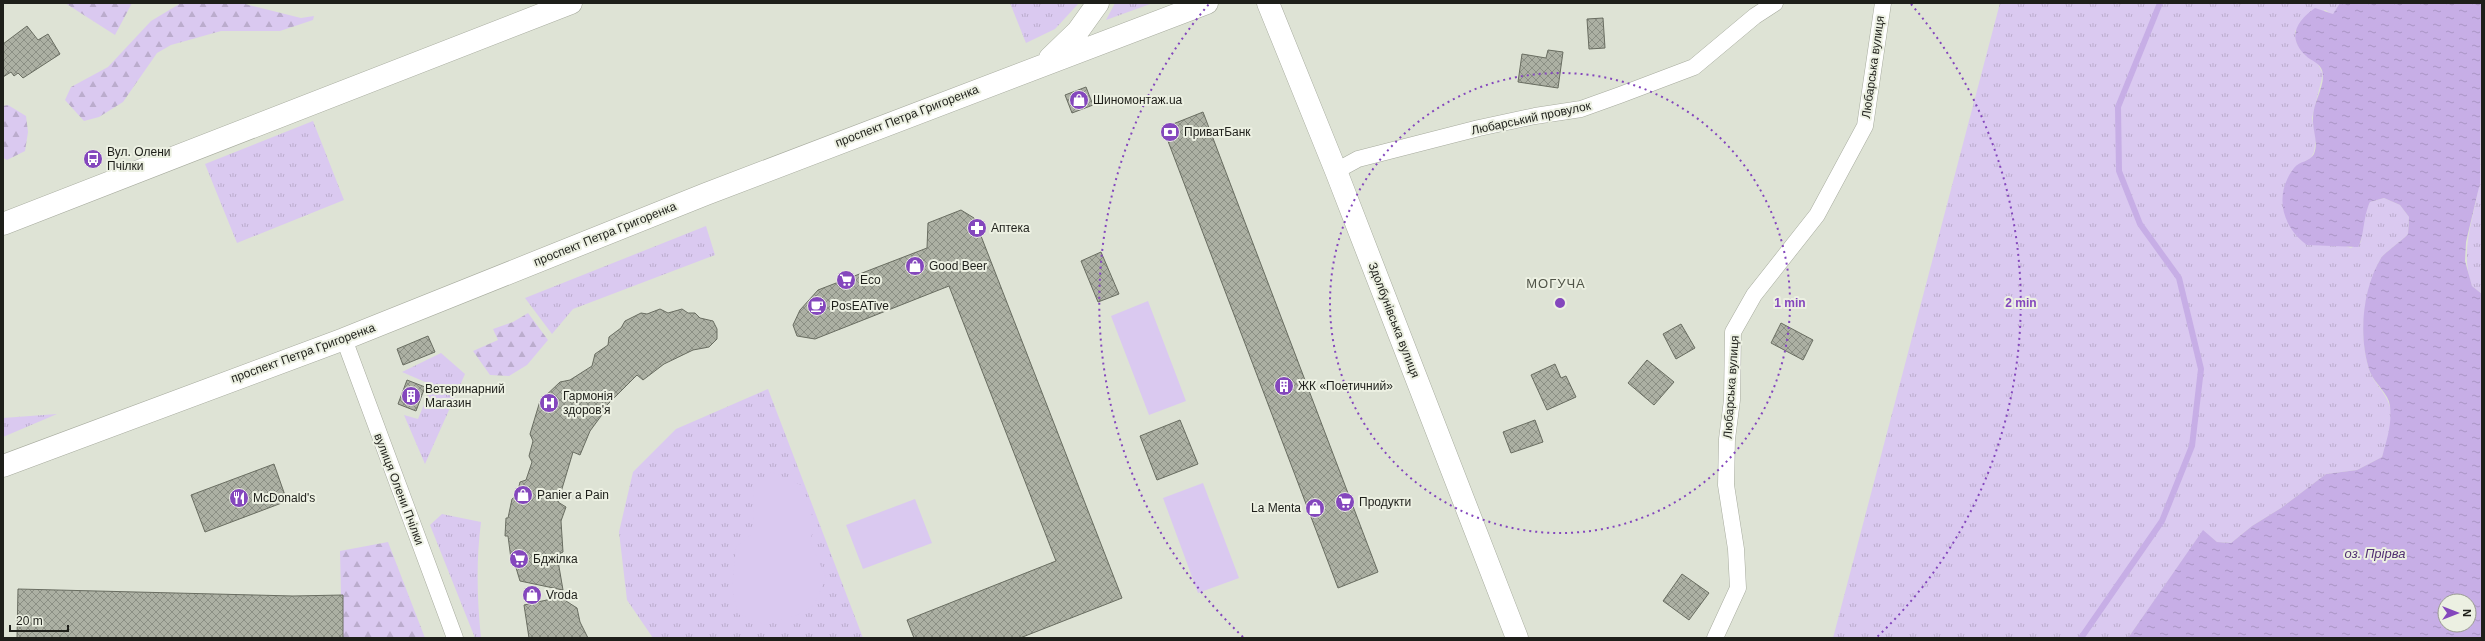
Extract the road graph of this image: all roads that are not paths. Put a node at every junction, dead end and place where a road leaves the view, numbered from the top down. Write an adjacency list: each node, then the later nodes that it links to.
1 (571, 3): 9 (main road)
2 (1098, 3): 7 (main road)
3 (1207, 3): 7 (main road, проспект Петра Григоренка)
4 (1268, 3): 8 (main road, Здолбунівська вулиця)
5 (1775, 3): 8 (street, Любарський провулок)
6 (1883, 3): 16 (street, Любарська вулиця)
7 (1044, 64): 10 (main road, проспект Петра Григоренка)
8 (1336, 171): 15 (main road, Здолбунівська вулиця)
9 (3, 224)
10 (344, 339): 11 (main road, проспект Петра Григоренка); 14 (street, вулиця Олени Пчілки)
11 (30, 455): 12 (main road); 13 (main road, проспект Петра Григоренка)
12 (3, 456)
13 (3, 466)
14 (455, 638)
15 (1517, 638)
16 (1715, 638)

